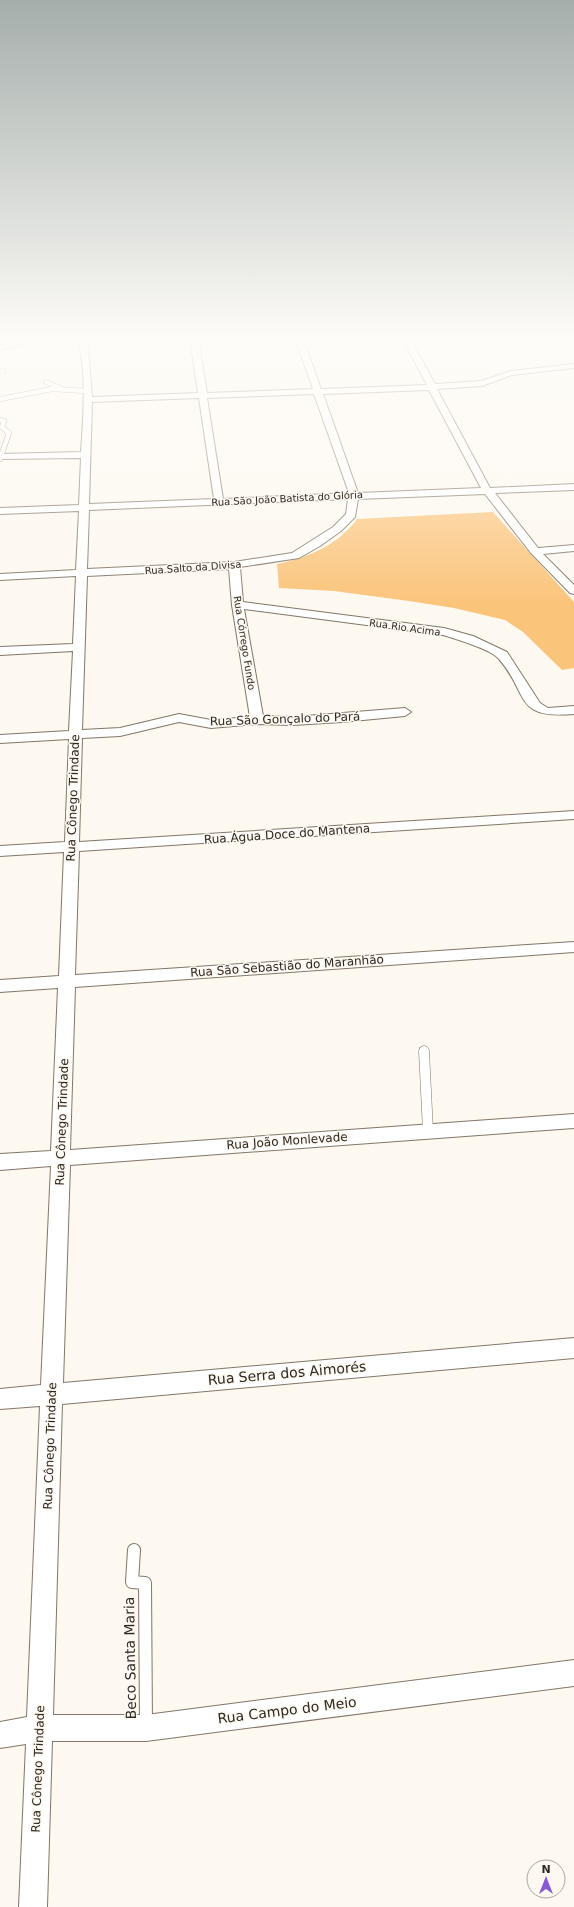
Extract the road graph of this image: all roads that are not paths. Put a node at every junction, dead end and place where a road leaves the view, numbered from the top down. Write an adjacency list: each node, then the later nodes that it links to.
1 (2, 427): 6 (lane)
2 (86, 427): 7 (street, Rua Cônego Trindade)
3 (208, 427): 11 (street)
4 (330, 427): 10 (street)
5 (453, 427): 9 (street)
6 (1, 454): 7 (street)
7 (85, 455): 12 (street, Rua Cônego Trindade)
8 (574, 487): 9 (street, Rua São João Batista do Glória)
9 (486, 489): 10 (street, Rua São João Batista do Glória); 15 (street)
10 (354, 495): 11 (street, Rua São João Batista do Glória); 16 (street, Rua Salto da Divisa)
11 (219, 502): 12 (street, Rua São João Batista do Glória)
12 (84, 507): 13 (street, Rua São João Batista do Glória); 17 (street, Rua Cônego Trindade)
13 (0, 511)
14 (574, 548): 15 (street)
15 (535, 551): 19 (street)
16 (234, 565): 17 (street, Rua Salto da Divisa); 20 (street, Rua Córrego Fundo)
17 (82, 573): 18 (street, Rua Salto da Divisa); 21 (street, Rua Cônego Trindade)
18 (0, 577)
19 (574, 591)
20 (238, 605): 23 (street, Rua Rio Acima); 25 (street, Rua Córrego Fundo)
21 (79, 647): 22 (street); 26 (street, Rua Cônego Trindade)
22 (0, 651)
23 (574, 710)
24 (405, 712): 25 (street, Rua São Gonçalo do Pará)
25 (257, 720): 26 (street, Rua São Gonçalo do Pará)
26 (76, 735): 27 (street, Rua São Gonçalo do Pará); 29 (street, Rua Cônego Trindade)
27 (0, 740)
28 (574, 816): 29 (street, Rua Água Doce do Mantena)
29 (72, 847): 30 (street, Rua Água Doce do Mantena); 32 (street, Rua Cônego Trindade)
30 (0, 851)
31 (574, 947): 32 (street, Rua São Sebastião do Maranhão)
32 (67, 982): 33 (street, Rua São Sebastião do Maranhão); 37 (street, Rua Cônego Trindade)
33 (0, 986)
34 (424, 1051): 36 (lane)
35 (574, 1121): 36 (street, Rua João Monlevade)
36 (428, 1131): 37 (street, Rua João Monlevade)
37 (61, 1156): 38 (street, Rua João Monlevade); 40 (street, Rua Cônego Trindade)
38 (0, 1162)
39 (574, 1348): 40 (street, Rua Serra dos Aimorés)
40 (52, 1394): 41 (street, Rua Serra dos Aimorés); 44 (street, Rua Cônego Trindade)
41 (0, 1399)
42 (134, 1550): 45 (lane, Beco Santa Maria)
43 (574, 1673): 45 (street, Rua Campo do Meio)
44 (40, 1728): 45 (street, Rua Campo do Meio); 46 (street, Rua Campo do Meio); 47 (street, Rua Cônego Trindade)
45 (146, 1728)
46 (0, 1735)
47 (33, 1907)

